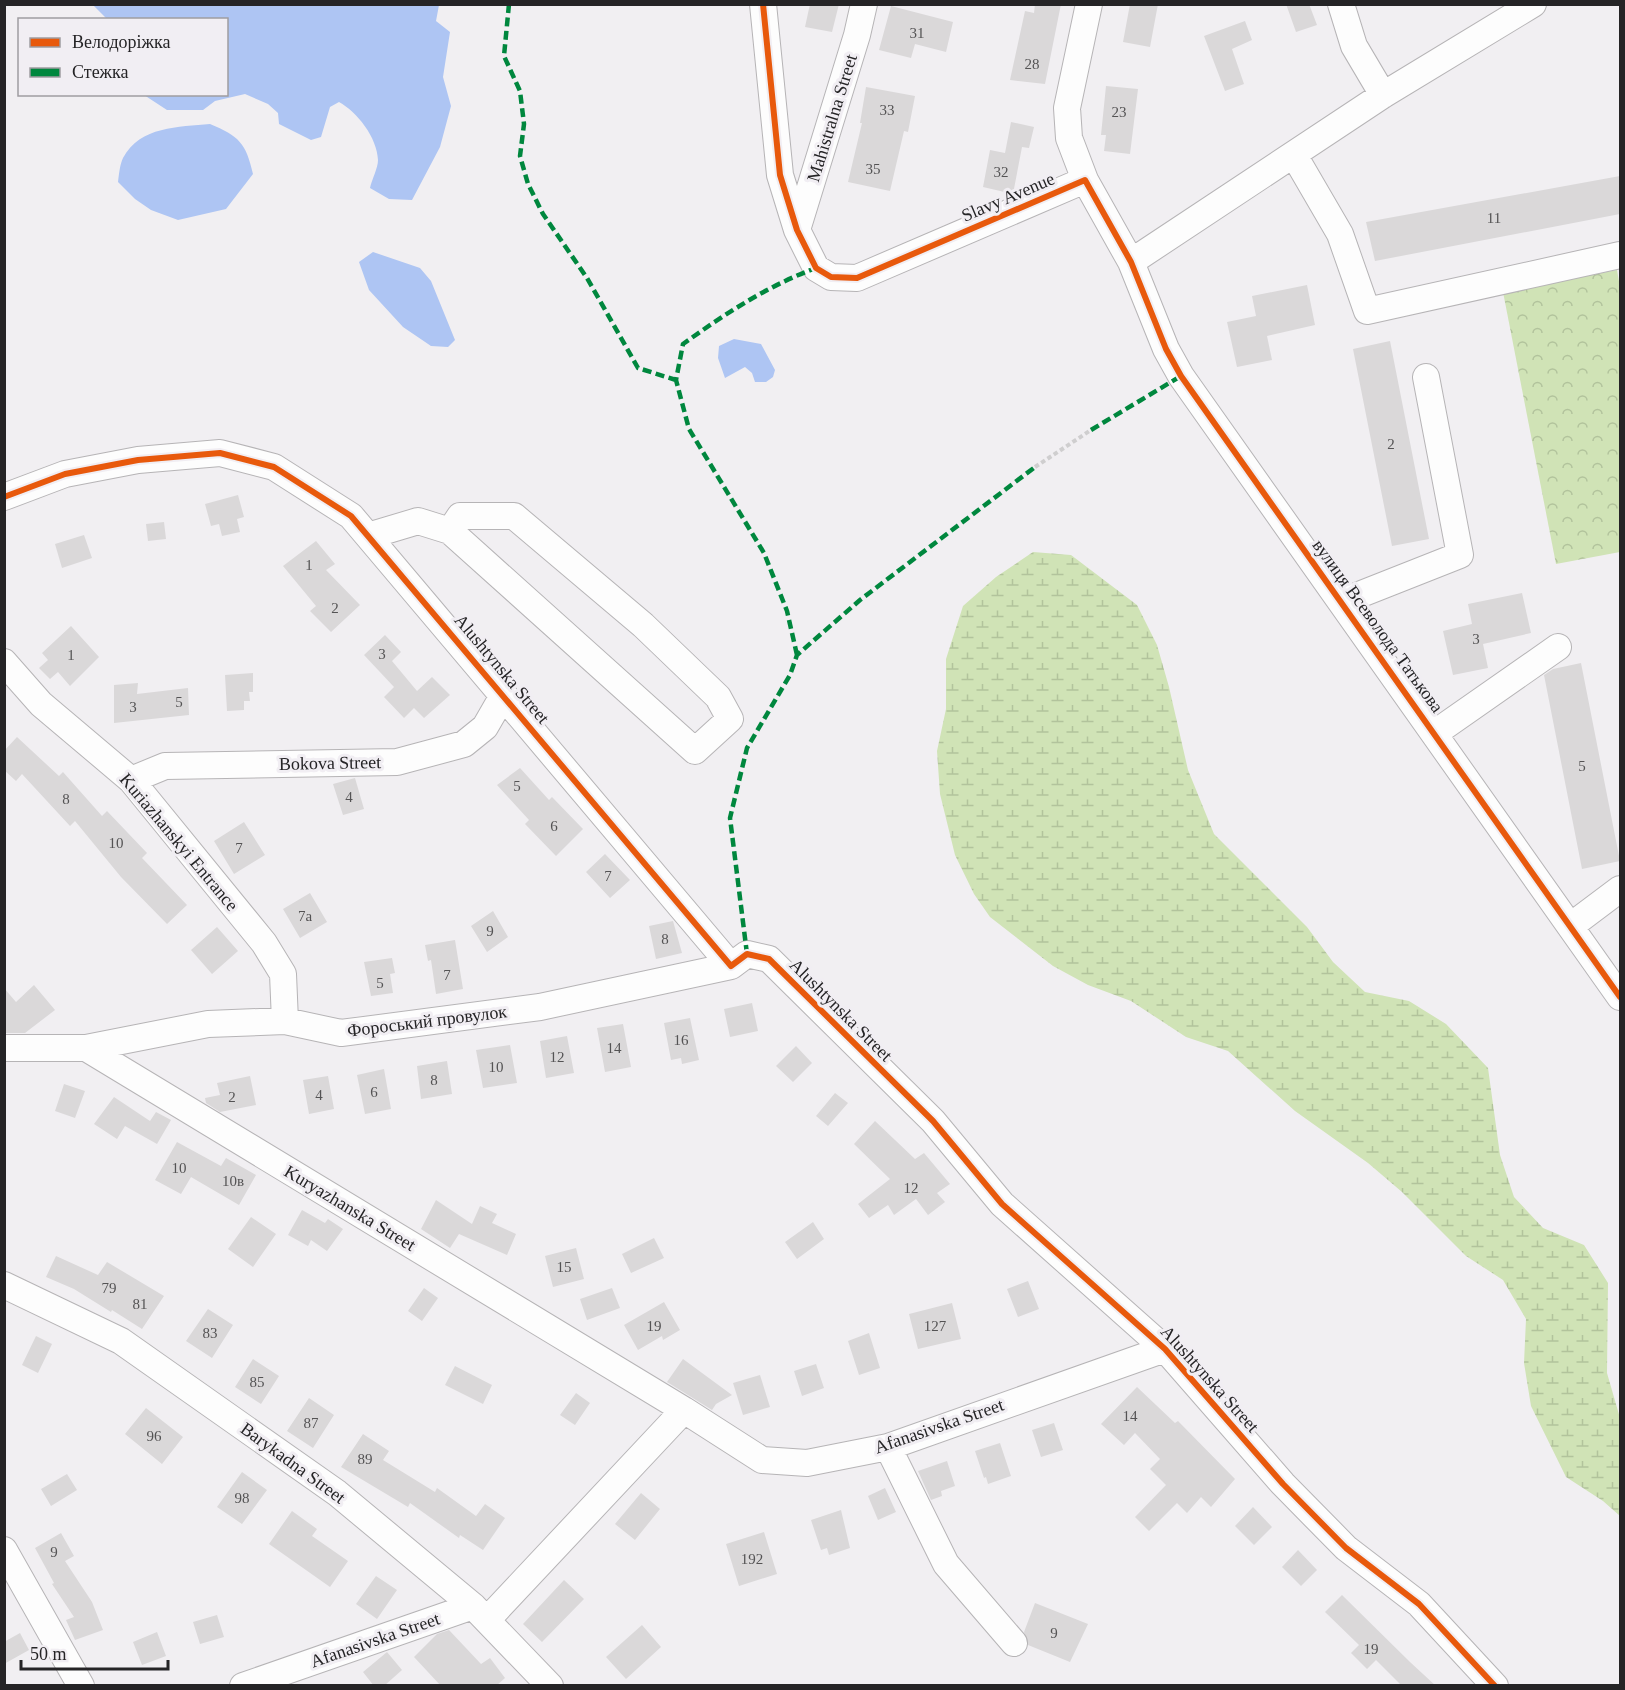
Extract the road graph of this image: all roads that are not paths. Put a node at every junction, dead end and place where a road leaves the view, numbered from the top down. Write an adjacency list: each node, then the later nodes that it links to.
1 (763, 4): 9 (street)
2 (864, 4): 9 (street, Mahistralna Street)
3 (1089, 4): 8 (street)
4 (1341, 4): 6 (street)
5 (1533, 4): 6 (street)
6 (1383, 94): 7 (street)
7 (1294, 155): 10 (street); 11 (street)
8 (1085, 180): 9 (street, Slavy Avenue); 11 (street)
9 (796, 230)
10 (1620, 255)
11 (1131, 262): 16 (street, вулиця Всеволода Татькова)
12 (1426, 377): 16 (street)
13 (4, 497): 15 (street, Alushtynska Street)
14 (450, 531): 14 (street); 15 (street)
15 (368, 536): 19 (street, Alushtynska Street)
16 (1341, 602): 20 (street, вулиця Всеволода Татькова)
17 (1558, 647): 20 (street)
18 (4, 662): 21 (street, Kuriazhanskyi Entrance)
19 (504, 694): 21 (street, Bokova Street); 24 (street, Alushtynska Street)
20 (1435, 733): 23 (street, вулиця Всеволода Татькова)
21 (131, 780): 26 (street, Kuriazhanskyi Entrance)
22 (1620, 889): 23 (street)
23 (1572, 925): 25 (street, вулиця Всеволода Татькова)
24 (731, 966): 26 (street, Фороський провулок); 30 (street, Alushtynska Street)
25 (1620, 997)
26 (285, 1021): 28 (street, Фороський провулок)
27 (4, 1048): 28 (street)
28 (86, 1048): 31 (street, Kuryazhanska Street)
29 (4, 1285): 34 (street, Barykadna Street)
30 (1165, 1349): 32 (street, Afanasivska Street); 39 (street, Alushtynska Street)
31 (684, 1410): 32 (street, Afanasivska Street); 34 (street, Afanasivska Street)
32 (888, 1446): 35 (street)
33 (4, 1551): 36 (street)
34 (480, 1613): 37 (street, Afanasivska Street); 38 (street, Barykadna Street)
35 (1014, 1642)
36 (81, 1686)
37 (243, 1686)
38 (550, 1686)
39 (1495, 1686)

